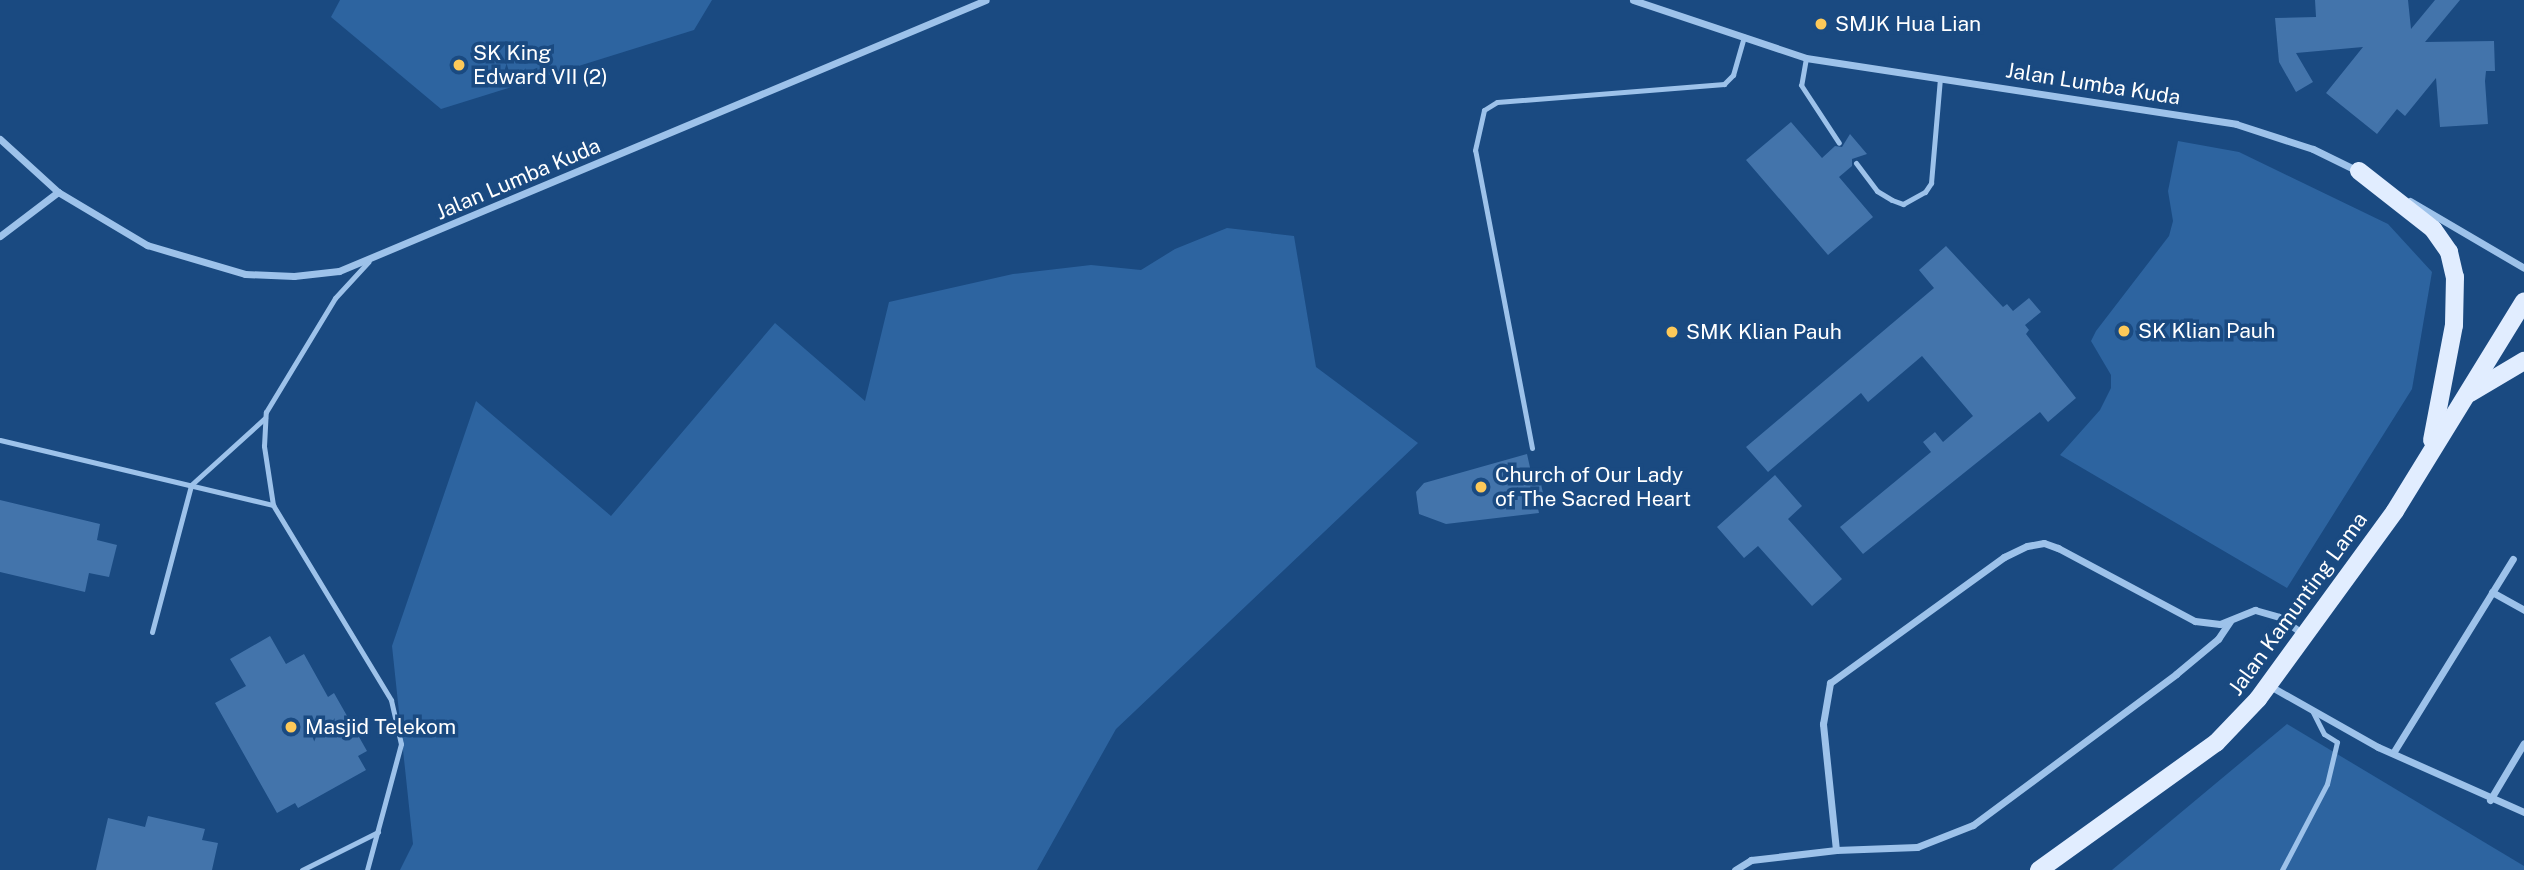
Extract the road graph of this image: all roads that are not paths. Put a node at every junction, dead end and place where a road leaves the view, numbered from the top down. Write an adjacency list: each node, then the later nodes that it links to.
1 (986, 0): 12 (street, Jalan Lumba Kuda)
2 (1633, 0): 3 (street, Jalan Lumba Kuda)
3 (1744, 37): 4 (street, Jalan Lumba Kuda); 19 (lane)
4 (1806, 58): 5 (street, Jalan Lumba Kuda); 7 (lane)
5 (1940, 78): 8 (lane); 9 (street, Jalan Lumba Kuda)
6 (0, 139): 10 (street, Jalan Lumba Kuda)
7 (1839, 143)
8 (1856, 163)
9 (2359, 171): 13 (street, Jalan Lumba Kuda); 20 (main road)
10 (58, 192): 11 (street); 12 (street, Jalan Lumba Kuda)
11 (0, 236)
12 (369, 261): 17 (lane)
13 (2524, 268)
14 (2524, 301): 16 (main road, Jalan Kamunting Lama)
15 (2524, 361): 16 (main road)
16 (2469, 394): 20 (main road, Jalan Kamunting Lama)
17 (265, 418): 21 (lane); 22 (lane)
18 (0, 440): 21 (lane)
19 (1532, 448)
20 (2426, 460): 28 (main road, Jalan Kamunting Lama)
21 (191, 485): 22 (lane); 27 (lane)
22 (273, 505): 35 (lane)
23 (2513, 559): 24 (street)
24 (2492, 592): 25 (street); 32 (street)
25 (2524, 610)
26 (2230, 621): 28 (street); 36 (street); 36 (street)
27 (152, 632)
28 (2306, 635): 29 (main road, Jalan Kamunting Lama)
29 (2269, 685): 30 (street); 40 (main road, Jalan Kamunting Lama)
30 (2312, 710): 32 (street); 41 (lane)
31 (2524, 743): 33 (street)
32 (2393, 753): 33 (street)
33 (2490, 800): 34 (street)
34 (2524, 812)
35 (378, 831): 37 (lane); 38 (lane)
36 (1836, 850): 39 (street)
37 (302, 870)
38 (367, 870)
39 (1735, 870)
40 (2039, 870)
41 (2283, 870)

